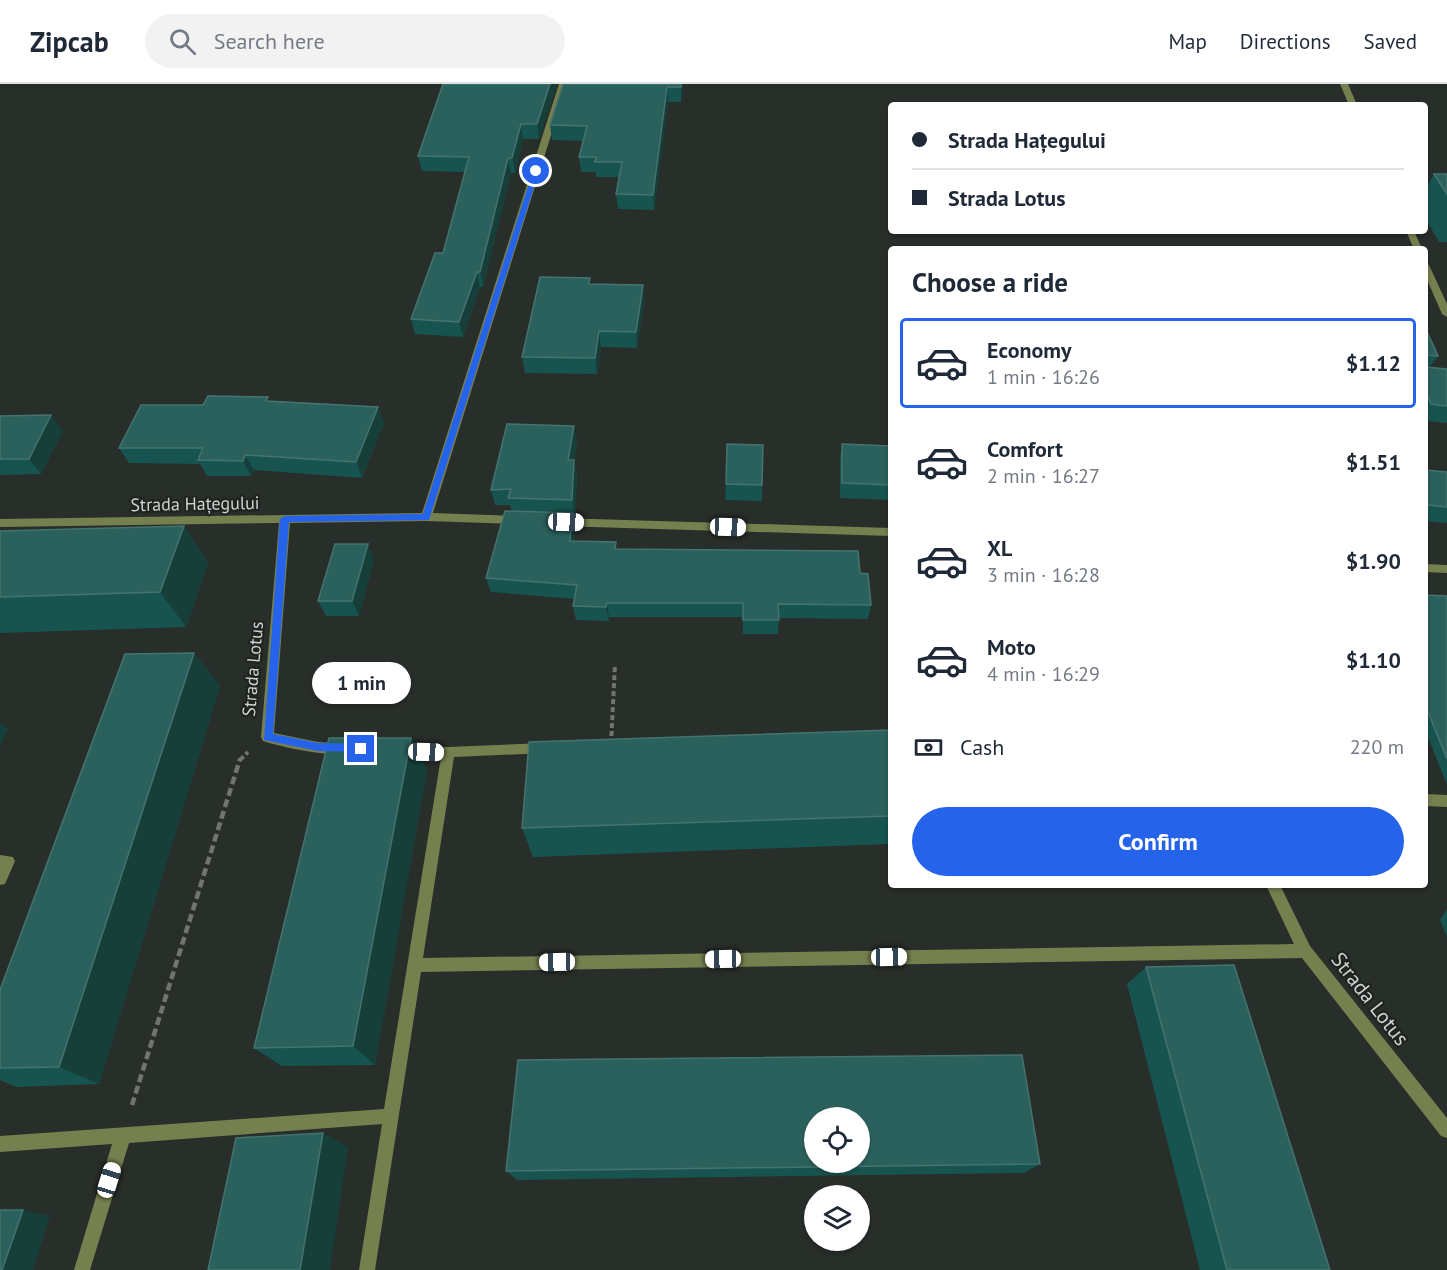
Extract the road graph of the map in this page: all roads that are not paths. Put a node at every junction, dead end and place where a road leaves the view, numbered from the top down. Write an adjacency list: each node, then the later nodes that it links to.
1 (563, 84): 6 (street)
2 (1344, 84): 3 (street)
3 (1352, 102)
4 (1428, 272): 5 (street)
5 (1447, 314)
6 (426, 517): 7 (street, Strada Hațegului); 8 (street, Strada Hațegului)
7 (285, 519): 10 (street, Strada Hațegului); 14 (street, Strada Lotus)
8 (533, 521)
9 (545, 521): 11 (street)
10 (0, 523)
11 (888, 532)
12 (1428, 568): 13 (street)
13 (1447, 569)
14 (353, 748)
15 (553, 748): 17 (street)
16 (389, 750): 17 (street)
17 (448, 752): 25 (street)
18 (1428, 800): 19 (street)
19 (1447, 801)
20 (0, 861): 21 (street)
21 (0, 879)
22 (1274, 888): 24 (street, Strada Lotus)
23 (1220, 951): 24 (street); 25 (street); 26 (street)
24 (1305, 951): 28 (street, Strada Lotus)
25 (415, 965): 27 (street)
26 (1227, 974)
27 (391, 1116): 29 (street); 32 (street)
28 (1447, 1130)
29 (123, 1135): 30 (street); 31 (street)
30 (0, 1144)
31 (82, 1270)
32 (367, 1270)

